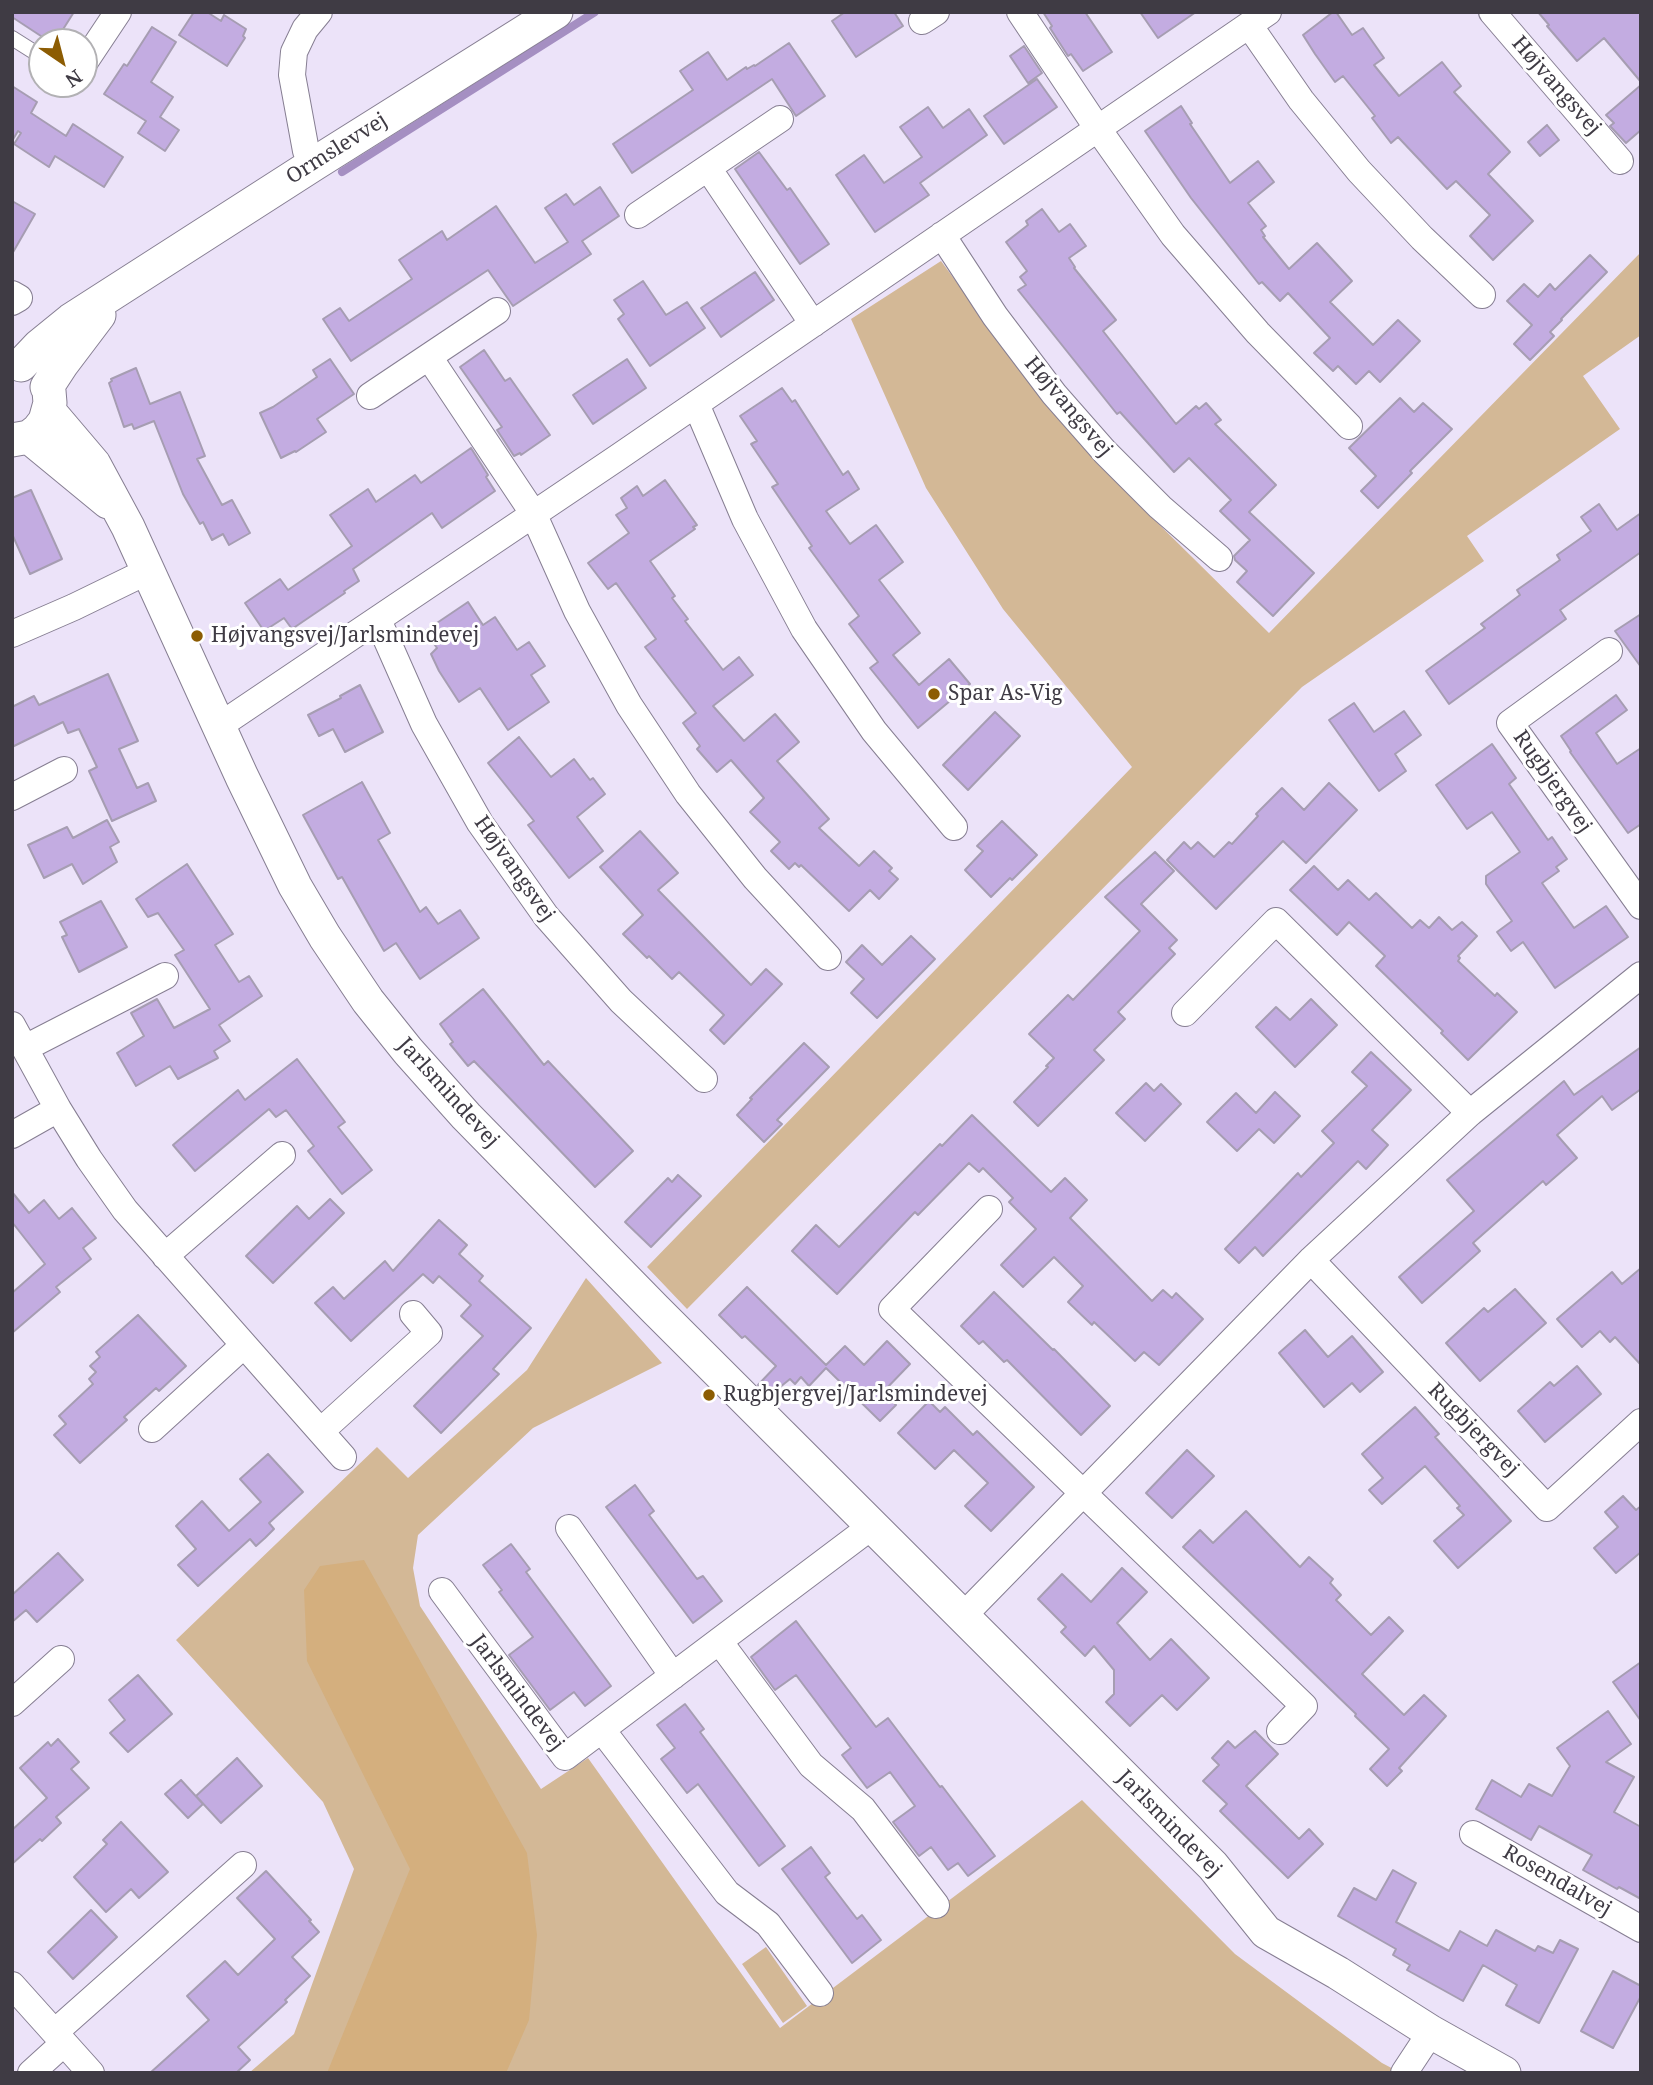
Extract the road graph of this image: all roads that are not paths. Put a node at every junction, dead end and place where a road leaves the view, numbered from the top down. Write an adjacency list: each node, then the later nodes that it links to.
1 (118, 12): 8 (street)
2 (555, 12): 13 (street, Ormslevvej)
3 (1020, 12): 11 (street)
4 (1492, 12): 12 (street, Højvangsvej)
5 (304, 18): 13 (street)
6 (1259, 19): 11 (street); 19 (street)
7 (12, 38): 9 (lane)
8 (98, 42)
9 (28, 48)
10 (780, 119): 14 (street)
11 (1098, 129): 16 (street); 28 (street)
12 (1620, 160)
13 (314, 164): 17 (street, Ormslevvej)
14 (708, 168): 15 (street); 22 (street)
15 (638, 215)
16 (942, 235): 22 (street); 32 (street, Højvangsvej)
17 (120, 288): 24 (street, Ormslevvej); 26 (street, Ormslevvej)
18 (12, 294): 20 (street)
19 (1482, 295)
20 (12, 302)
21 (497, 311): 23 (street)
22 (813, 324): 27 (street)
23 (429, 357): 25 (street); 31 (street)
24 (17, 364): 26 (street, Jarlsmindevej)
25 (370, 396)
26 (48, 399): 29 (street, Ormslevvej); 30 (street, Jarlsmindevej)
27 (696, 404): 31 (street); 40 (street)
28 (1349, 426)
29 (20, 438): 30 (street, Jarlsmindevej)
30 (118, 509): 33 (street, Jarlsmindevej)
31 (533, 513): 34 (street); 42 (street)
32 (1219, 558)
33 (148, 571): 35 (street); 37 (street, Jarlsmindevej)
34 (378, 620): 37 (street); 48 (street, Højvangsvej)
35 (12, 634)
36 (1609, 651): 41 (street, Rugbjergvej)
37 (219, 726): 63 (street, Jarlsmindevej)
38 (64, 770): 39 (street)
39 (12, 797)
40 (954, 827)
41 (1641, 906)
42 (828, 957)
43 (1641, 975): 50 (street)
44 (164, 976): 47 (street)
45 (1185, 1013): 50 (street)
46 (12, 1025): 47 (street)
47 (24, 1048): 49 (street)
48 (705, 1079)
49 (58, 1109): 51 (street); 54 (street)
50 (1469, 1113): 55 (street)
51 (12, 1135)
52 (282, 1155): 54 (street)
53 (989, 1209): 62 (street)
54 (165, 1256): 57 (street)
55 (1311, 1260): 58 (street, Rugbjergvej); 62 (street)
56 (413, 1314): 60 (street)
57 (244, 1345): 59 (street); 60 (street)
58 (1641, 1422)
59 (152, 1429)
60 (321, 1431): 61 (street)
61 (343, 1457)
62 (1083, 1493): 66 (street); 72 (street)
63 (872, 1526): 66 (street, Jarlsmindevej); 67 (street, Jarlsmindevej)
64 (569, 1528): 69 (street)
65 (442, 1591): 71 (street, Jarlsmindevej)
66 (963, 1616): 79 (street, Jarlsmindevej)
67 (719, 1641): 69 (street, Jarlsmindevej); 75 (street)
68 (61, 1658): 70 (street)
69 (673, 1676): 71 (street, Jarlsmindevej)
70 (12, 1703)
71 (602, 1730): 78 (street)
72 (1280, 1731)
73 (1472, 1834): 76 (street, Rosendalvej)
74 (243, 1865): 80 (street)
75 (936, 1905)
76 (1641, 1929)
77 (12, 1985): 80 (street)
78 (820, 1993)
79 (1431, 2032): 83 (street); 84 (street, Jarlsmindevej)
80 (60, 2038): 81 (street); 82 (street)
81 (31, 2073)
82 (92, 2073)
83 (1404, 2073)
84 (1504, 2073)

